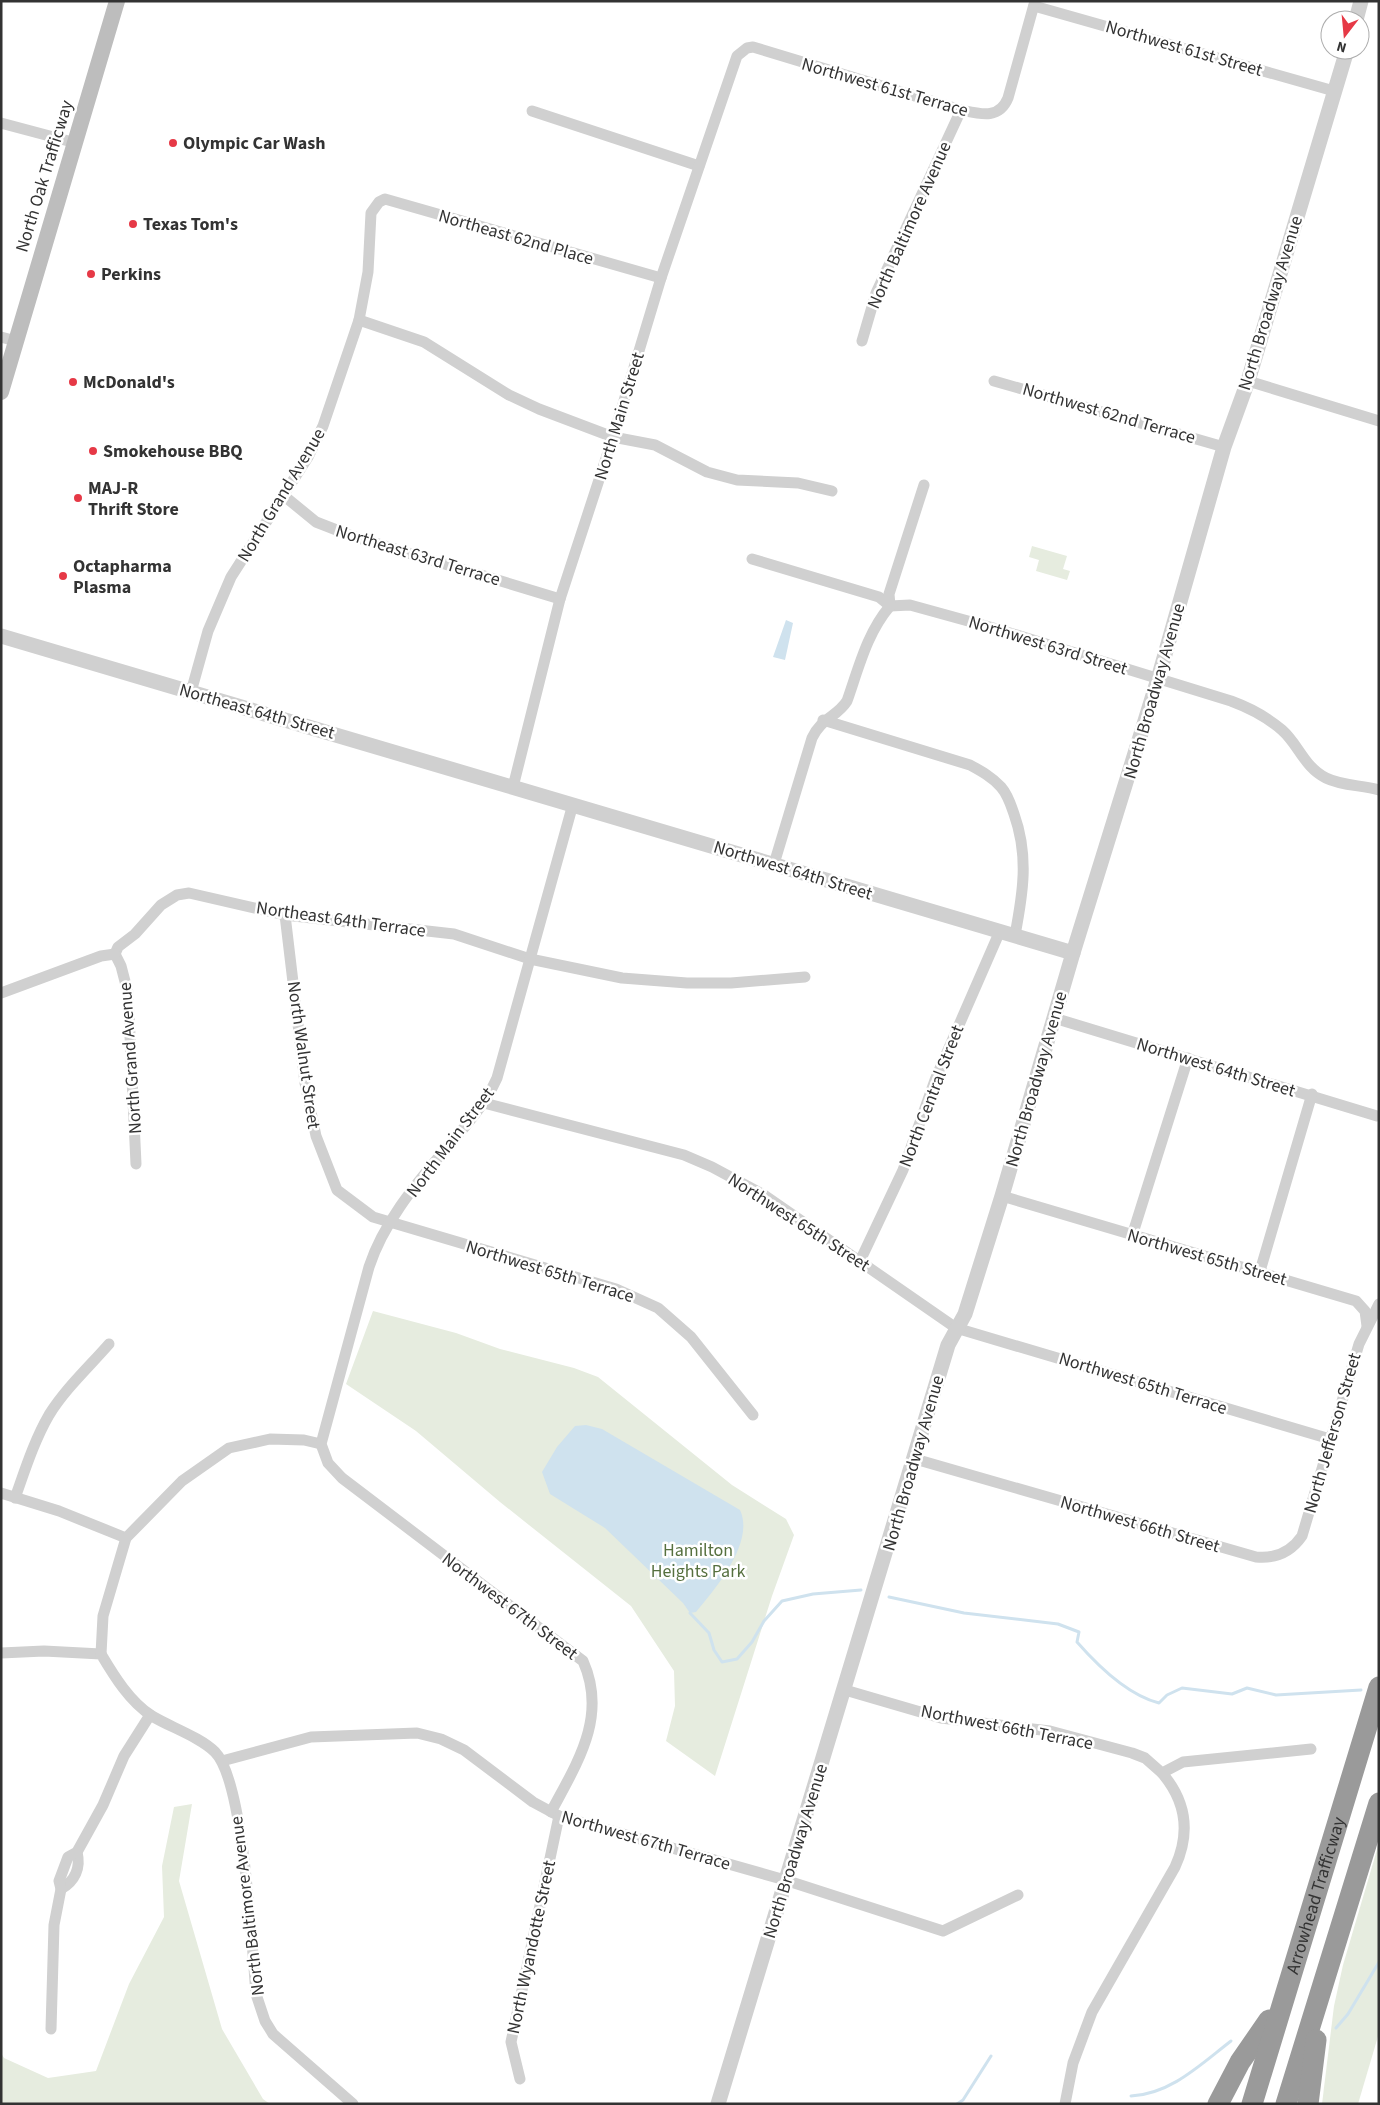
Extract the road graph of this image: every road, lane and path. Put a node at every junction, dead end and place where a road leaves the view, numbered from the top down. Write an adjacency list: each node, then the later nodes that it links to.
1 (117, 1): 9 (main road, North Oak Trafficway)
2 (1034, 4): 5 (street, Northwest 61st Street); 6 (street, Northwest 61st Terrace)
3 (742, 50): 6 (street, Northwest 61st Terrace); 10 (street, North Main Street)
4 (1343, 60): 5 (street, North Broadway Avenue)
5 (1334, 91): 17 (street, North Broadway Avenue)
6 (961, 110): 15 (street, North Baltimore Avenue)
7 (532, 111): 10 (street)
8 (1, 123): 9 (street)
9 (76, 142): 14 (main road, North Oak Trafficway)
10 (698, 166): 12 (street, North Main Street)
11 (374, 206): 12 (street, Northeast 62nd Place); 13 (street, North Grand Avenue)
12 (660, 278): 20 (street, North Main Street)
13 (359, 320): 20 (street); 24 (street, North Grand Avenue)
14 (9, 339): 18 (main road, North Oak Trafficway)
15 (862, 341)
16 (994, 380): 21 (street, Northwest 62nd Terrace)
17 (1248, 381): 19 (street); 21 (street, North Broadway Avenue)
18 (1, 392)
19 (1379, 421)
20 (613, 437): 23 (street); 26 (street, North Main Street)
21 (1224, 447): 29 (street, North Broadway Avenue)
22 (924, 485): 27 (street)
23 (832, 491)
24 (283, 495): 26 (street, Northeast 63rd Terrace); 30 (street, North Grand Avenue)
25 (752, 558): 27 (street, Northwest 63rd Street)
26 (560, 599): 32 (street, North Main Street)
27 (890, 606): 29 (street, Northwest 63rd Street); 31 (street)
28 (1, 636): 30 (street, Northeast 64th Street)
29 (1158, 679): 33 (street, Northwest 63rd Street); 39 (street, North Broadway Avenue)
30 (191, 692): 32 (street, Northeast 64th Street)
31 (823, 720): 35 (street); 38 (street)
32 (514, 787): 34 (street, Northwest 64th Street)
33 (1379, 790)
34 (573, 804): 35 (street, Northwest 64th Street); 41 (street, North Main Street)
35 (774, 864): 37 (street, Northwest 64th Street)
36 (285, 916): 40 (street, Northeast 64th Terrace); 41 (street, Northeast 64th Terrace); 51 (street, North Walnut Street)
37 (1000, 931): 38 (street, Northwest 64th Street); 53 (street, North Central Street)
38 (1015, 935): 39 (street, Northwest 64th Street)
39 (1073, 952): 44 (street, North Broadway Avenue)
40 (115, 954): 43 (street); 49 (street, North Grand Avenue)
41 (530, 959): 42 (street, Northeast 64th Terrace); 47 (street, North Main Street)
42 (805, 977)
43 (1, 993)
44 (1054, 1018): 45 (street, Northwest 64th Street); 50 (street, North Broadway Avenue)
45 (1188, 1058): 46 (street, Northwest 64th Street); 52 (street)
46 (1312, 1094): 48 (street, Northwest 64th Street); 54 (street)
47 (484, 1103): 51 (street, North Main Street); 53 (street, Northwest 65th Street)
48 (1377, 1116)
49 (136, 1164)
50 (1002, 1196): 52 (street, Northwest 65th Street); 57 (street, North Broadway Avenue)
51 (389, 1223): 59 (street, Northwest 65th Terrace); 61 (street, North Main Street)
52 (1132, 1236): 54 (street, Northwest 65th Street)
53 (860, 1261): 57 (street, Northwest 65th Street)
54 (1260, 1271): 56 (street, Northwest 65th Street)
55 (1379, 1304): 56 (street, North Jefferson Street)
56 (1367, 1326): 60 (street, North Jefferson Street)
57 (956, 1328): 60 (street, Northwest 65th Terrace); 62 (street, North Broadway Avenue)
58 (109, 1344): 64 (street)
59 (753, 1415)
60 (1330, 1439): 66 (street, North Jefferson Street)
61 (321, 1444): 65 (street); 76 (street, Northwest 67th Street)
62 (915, 1459): 66 (street, Northwest 66th Street); 70 (street, North Broadway Avenue)
63 (1, 1493): 64 (street)
64 (15, 1498): 65 (street)
65 (126, 1538): 68 (street)
66 (1280, 1555)
67 (1, 1653): 68 (street)
68 (101, 1654): 71 (street)
69 (1379, 1687): 80 (highway, Arrowhead Trafficway)
70 (845, 1690): 74 (street, Northwest 66th Terrace); 77 (street, North Broadway Avenue)
71 (150, 1714): 73 (street); 81 (street)
72 (1311, 1749): 74 (street)
73 (222, 1760): 76 (street, Northwest 67th Terrace); 83 (street, North Baltimore Avenue)
74 (1162, 1773): 85 (street, Northwest 66th Terrace)
75 (1379, 1803): 79 (highway, Arrowhead Trafficway)
76 (555, 1814): 77 (street, Northwest 67th Terrace); 82 (street, North Wyandotte Street)
77 (785, 1880): 78 (street, Northwest 67th Terrace); 84 (street, North Broadway Avenue)
78 (1018, 1895)
79 (1320, 1993): 88 (highway, Arrowhead Trafficway); 89 (highway)
80 (1281, 2003): 86 (highway); 87 (highway, Arrowhead Trafficway)
81 (51, 2029)
82 (520, 2079)
83 (353, 2104)
84 (718, 2104)
85 (1065, 2104)
86 (1218, 2104)
87 (1252, 2104)
88 (1286, 2104)
89 (1308, 2104)

